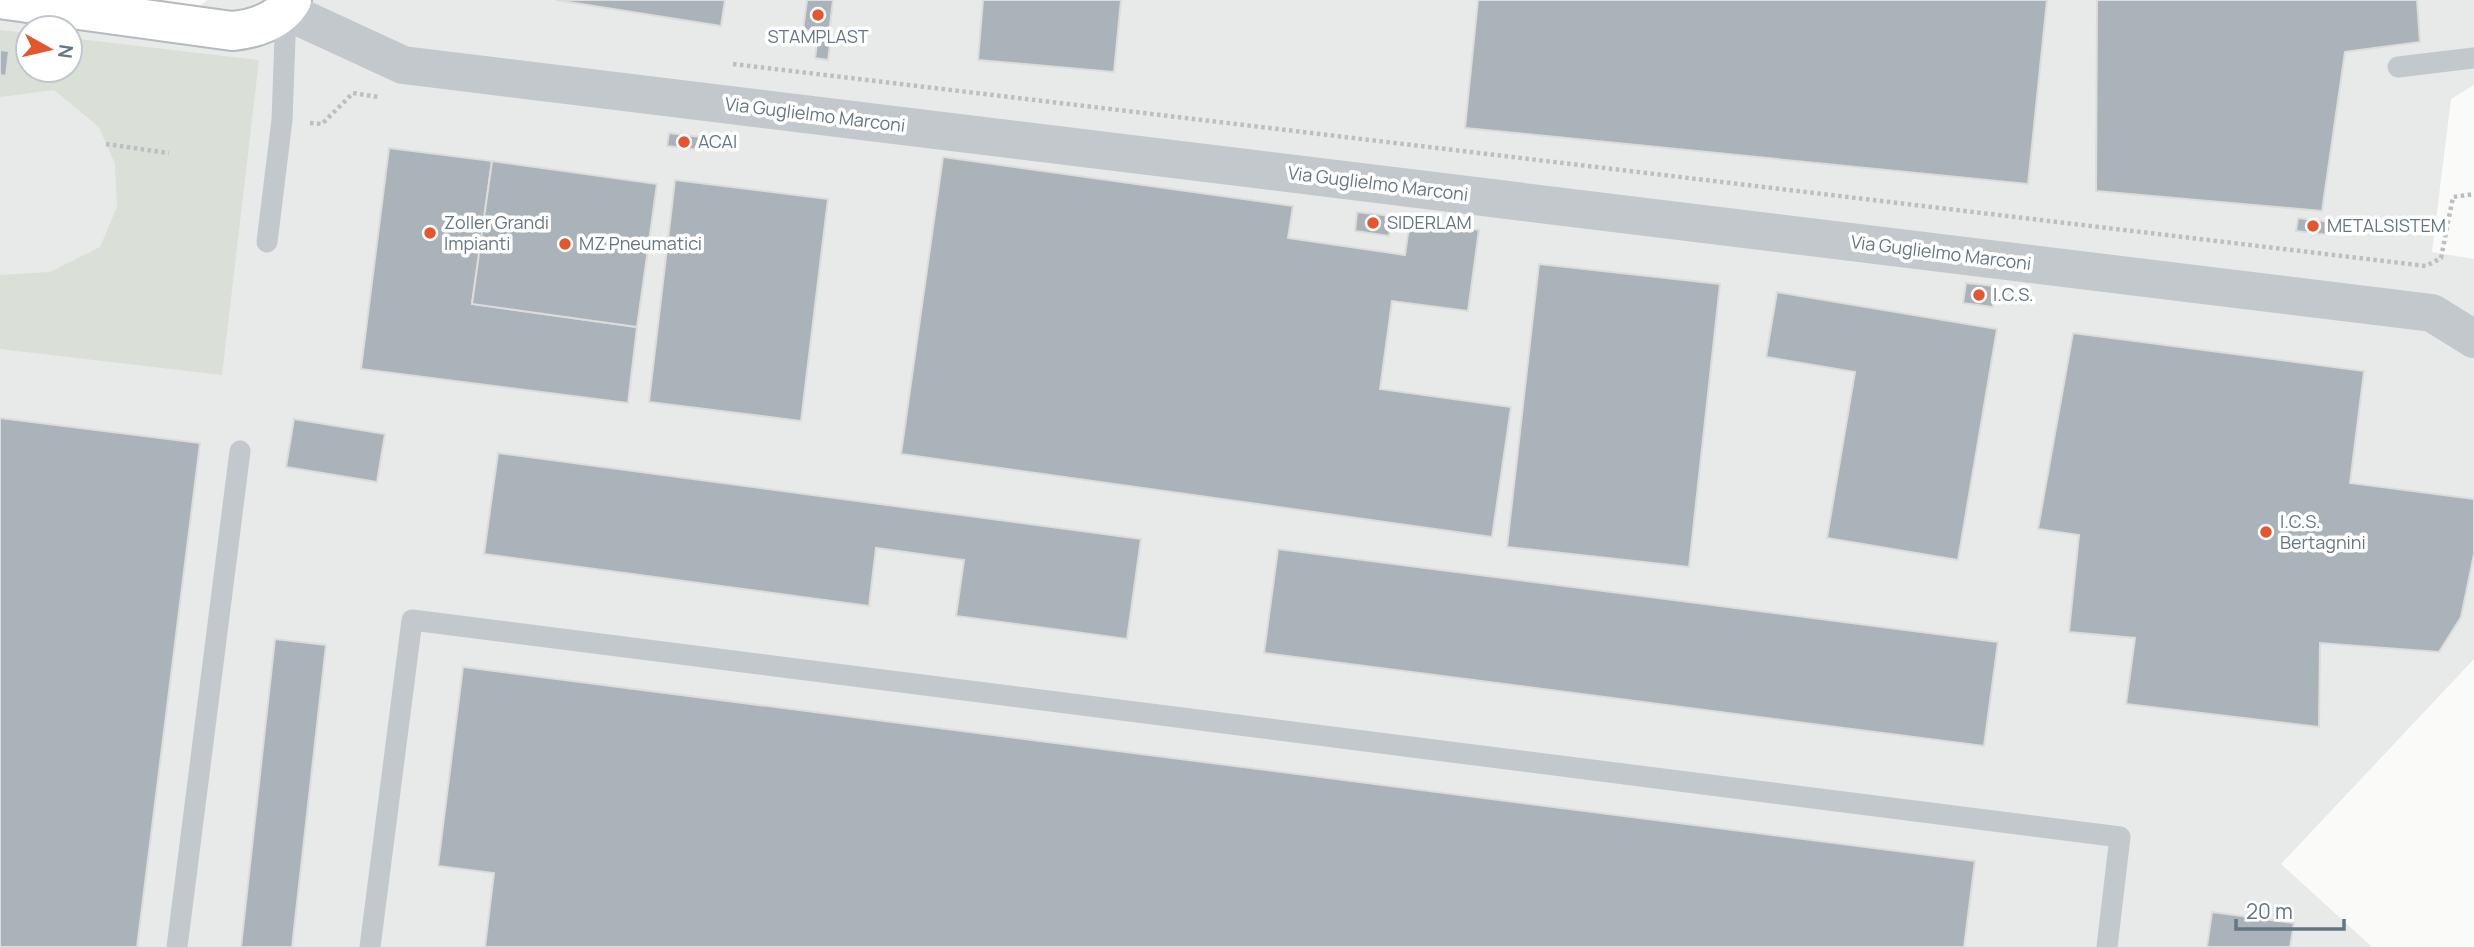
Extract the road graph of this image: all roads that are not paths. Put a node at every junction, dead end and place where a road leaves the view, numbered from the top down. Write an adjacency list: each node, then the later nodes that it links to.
1 (6, 0): 2 (main road)
2 (61, 4): 3 (main road)
3 (289, 5): 6 (lane); 7 (street, Via Guglielmo Marconi)
4 (2474, 58): 5 (lane)
5 (2398, 67)
6 (267, 242)
7 (2474, 339)
8 (240, 451): 9 (lane)
9 (177, 947)
10 (370, 947): 11 (lane)
11 (2107, 947)

